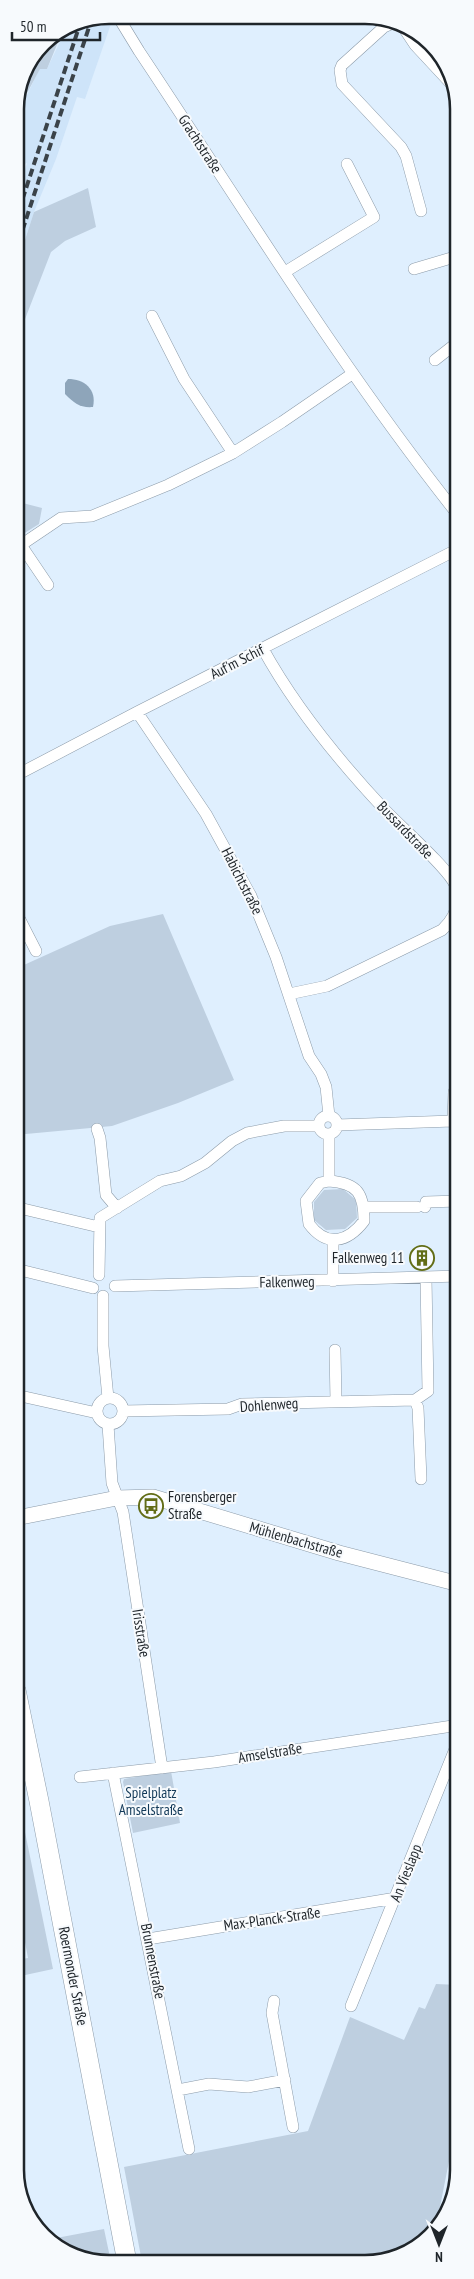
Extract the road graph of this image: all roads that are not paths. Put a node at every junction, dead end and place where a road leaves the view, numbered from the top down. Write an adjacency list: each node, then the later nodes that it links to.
1 (122, 24): 9 (street, Grachtstraße)
2 (386, 26): 6 (street)
3 (410, 36): 4 (street)
4 (443, 75)
5 (348, 164): 9 (street)
6 (421, 211)
7 (450, 258): 8 (street)
8 (414, 269)
9 (285, 272): 13 (street, Grachtstraße)
10 (152, 316): 14 (street)
11 (450, 348): 12 (street)
12 (434, 360)
13 (352, 374): 14 (street); 15 (street, Grachtstraße)
14 (232, 453): 16 (street)
15 (450, 505)
16 (24, 543)
17 (24, 549): 19 (street)
18 (450, 553): 20 (street, Auf'm Schif)
19 (48, 585)
20 (263, 649): 21 (street, Auf'm Schif); 23 (street, Bussardstraße)
21 (137, 712): 22 (street, Auf'm Schif); 27 (street, Habichtstraße)
22 (24, 771)
23 (450, 877)
24 (450, 922): 27 (street, Bussardstraße)
25 (24, 928): 26 (street)
26 (36, 951)
27 (289, 994): 28 (street, Habichtstraße)
28 (333, 1121): 29 (street); 30 (street); 32 (street)
29 (450, 1123)
30 (319, 1126): 32 (street); 35 (street)
31 (97, 1129): 35 (street)
32 (329, 1134): 33 (street)
33 (329, 1182): 36 (street); 39 (street)
34 (450, 1202): 36 (street)
35 (117, 1208): 38 (street)
36 (364, 1208): 39 (street)
37 (24, 1209): 38 (street)
38 (100, 1227): 41 (street)
39 (333, 1240): 44 (street)
40 (24, 1271): 46 (street)
41 (99, 1275): 45 (street); 46 (street)
42 (450, 1276): 43 (street, Falkenweg)
43 (426, 1278): 44 (street, Falkenweg); 51 (street)
44 (333, 1281): 45 (street, Falkenweg)
45 (115, 1286): 47 (street)
46 (93, 1288): 47 (street)
47 (103, 1296): 50 (street)
48 (335, 1350): 52 (street)
49 (24, 1397): 54 (street)
50 (108, 1398): 53 (street); 54 (street)
51 (415, 1400): 52 (street, Dohlenweg); 56 (street)
52 (336, 1401): 53 (street, Dohlenweg)
53 (123, 1411): 55 (street)
54 (97, 1414): 55 (street)
55 (108, 1425): 57 (street, Irisstraße)
56 (420, 1479)
57 (118, 1498): 58 (street, Mühlenbachstraße); 59 (street, Mühlenbachstraße); 63 (street, Irisstraße)
58 (24, 1516)
59 (450, 1582)
60 (450, 1726): 63 (street, Amselstraße)
61 (24, 1729): 74 (main road, Roermonder Straße)
62 (450, 1762): 66 (street, An Vieslapp)
63 (162, 1768): 64 (street, Amselstraße)
64 (114, 1773): 65 (street, Amselstraße); 67 (street, Brunnenstraße)
65 (80, 1777)
66 (396, 1898): 67 (street, Max-Planck-Straße); 69 (street, An Vieslapp)
67 (148, 1939): 71 (street, Brunnenstraße)
68 (274, 2002): 70 (street)
69 (351, 2006)
70 (285, 2080): 71 (street); 72 (street)
71 (178, 2090): 73 (street, Brunnenstraße)
72 (293, 2127)
73 (189, 2148)
74 (126, 2255)

